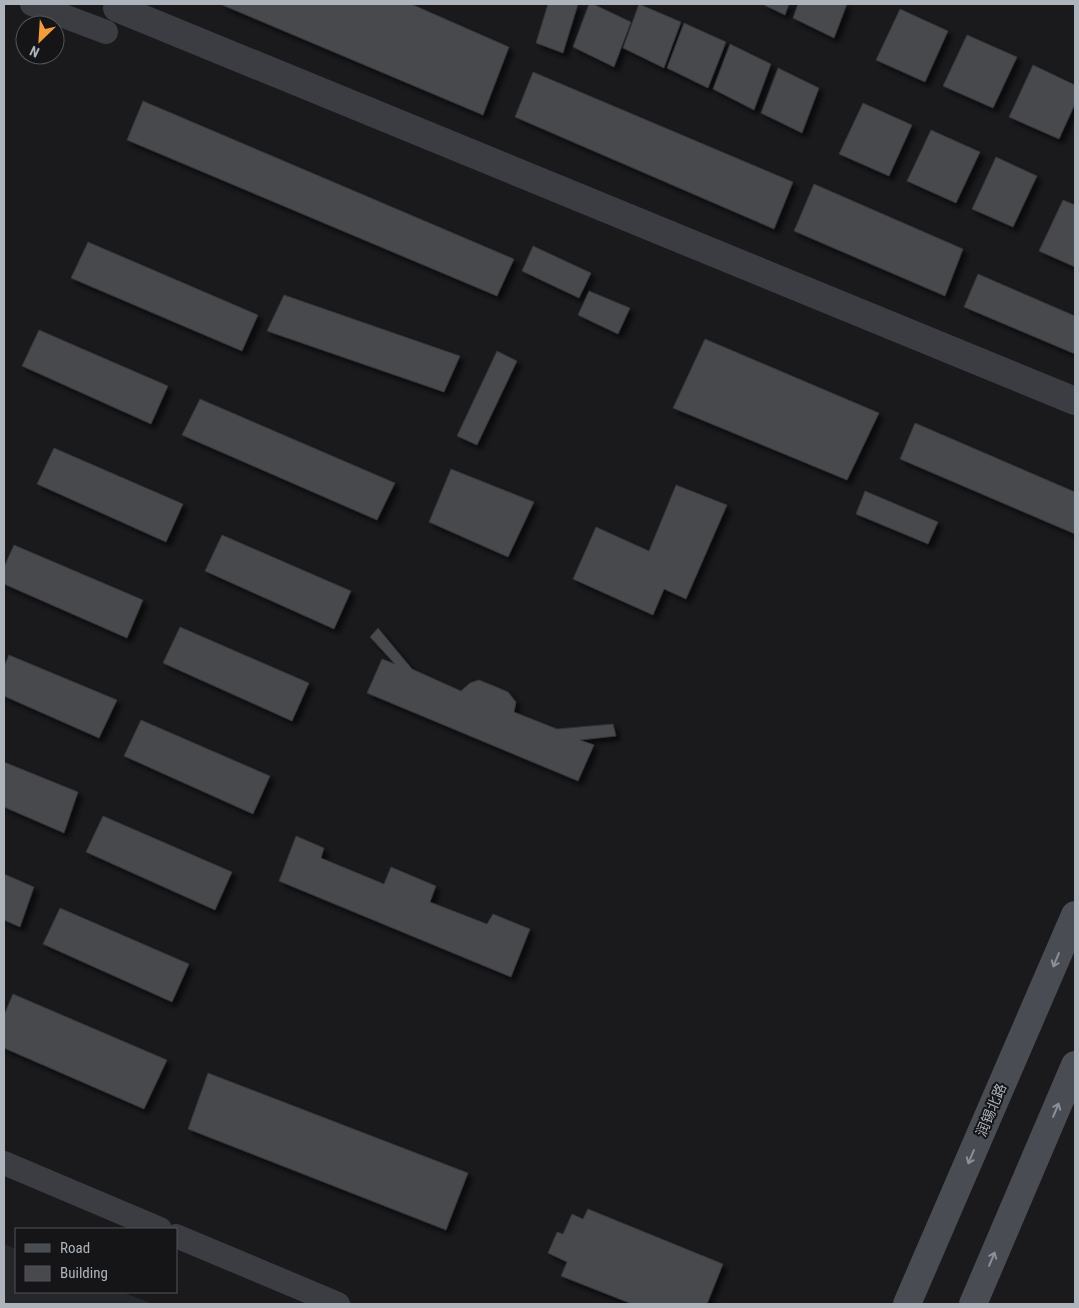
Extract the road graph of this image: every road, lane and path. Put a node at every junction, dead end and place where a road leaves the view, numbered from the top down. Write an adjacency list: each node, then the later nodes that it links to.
1 (32, 4): 3 (street)
2 (118, 4): 4 (street)
3 (106, 32)
4 (1075, 401)
5 (1075, 915): 11 (main road, 润锡北路, one-way to 11)
6 (1075, 1066): 12 (main road, one-way to 6)
7 (4, 1163): 8 (street)
8 (158, 1228)
9 (178, 1237): 10 (street)
10 (338, 1304)
11 (907, 1304)
12 (973, 1304)

